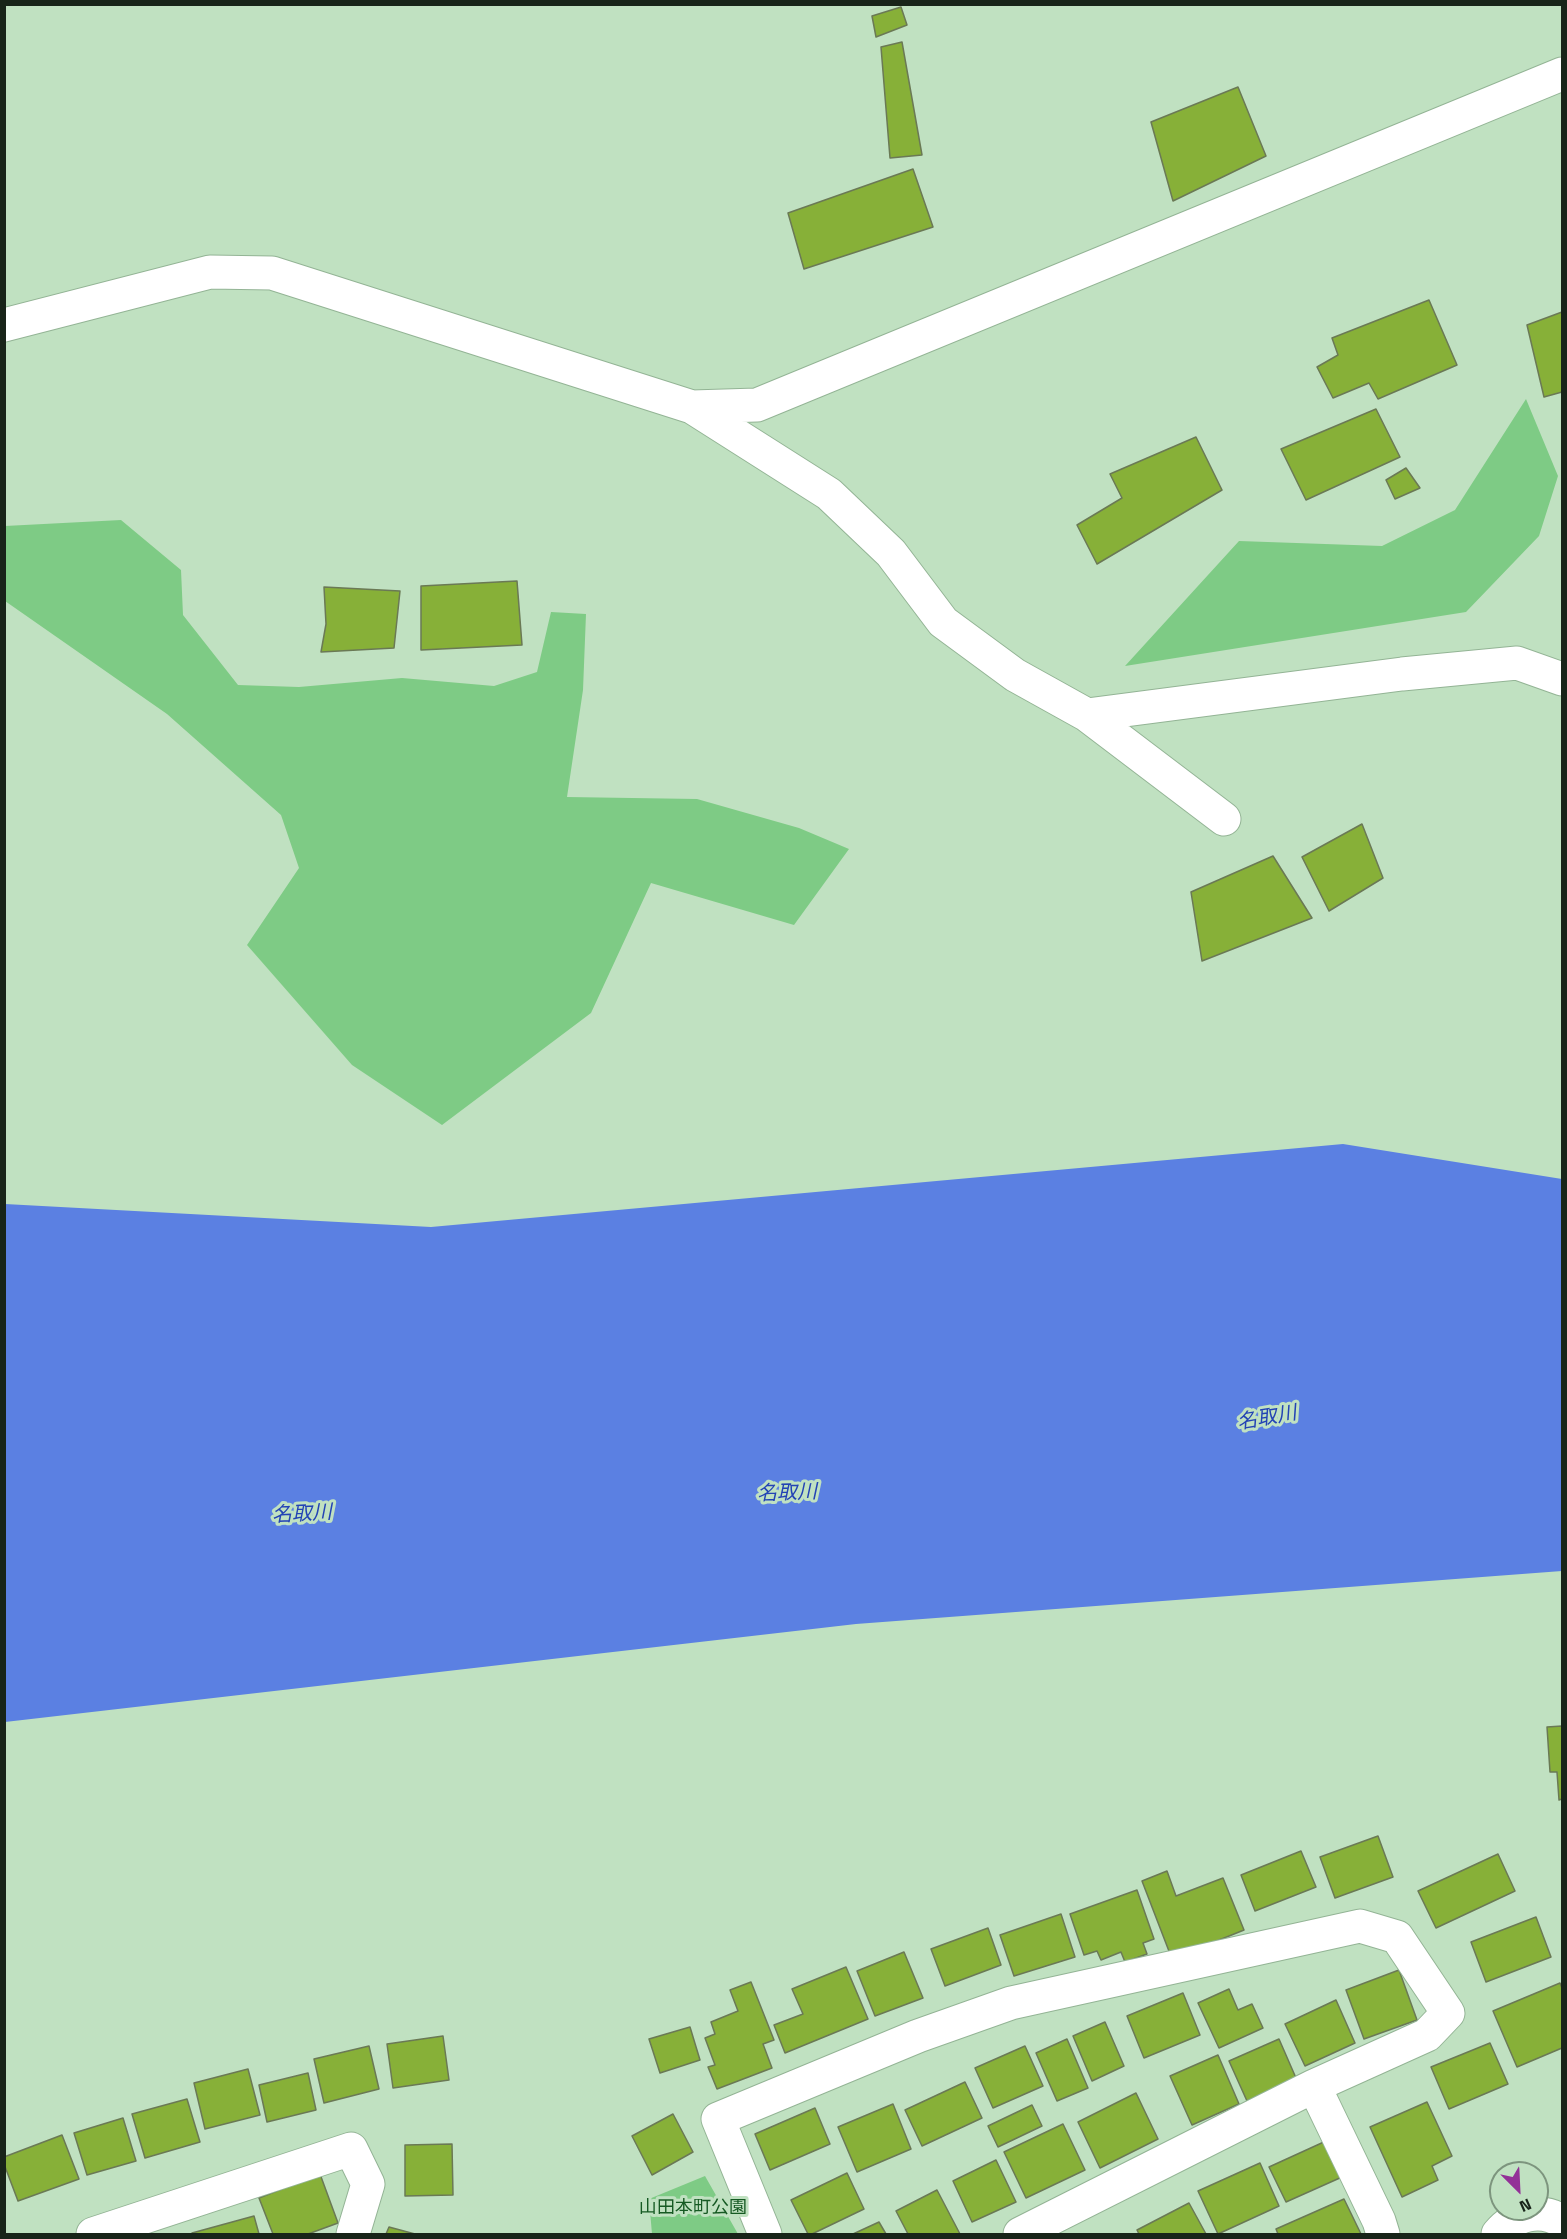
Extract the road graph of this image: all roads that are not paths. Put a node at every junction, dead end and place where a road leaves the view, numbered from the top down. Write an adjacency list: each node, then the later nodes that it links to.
1 (1563, 74): 3 (street)
2 (4, 325): 3 (street)
3 (692, 407): 5 (street)
4 (1563, 679): 5 (street)
5 (1087, 715): 6 (street)
6 (1224, 819)
7 (1314, 2086): 11 (street); 12 (street); 13 (street)
8 (1563, 2221): 14 (street)
9 (93, 2235): 10 (street)
10 (353, 2235)
11 (765, 2235)
12 (1020, 2235)
13 (1383, 2235)
14 (1498, 2235)

